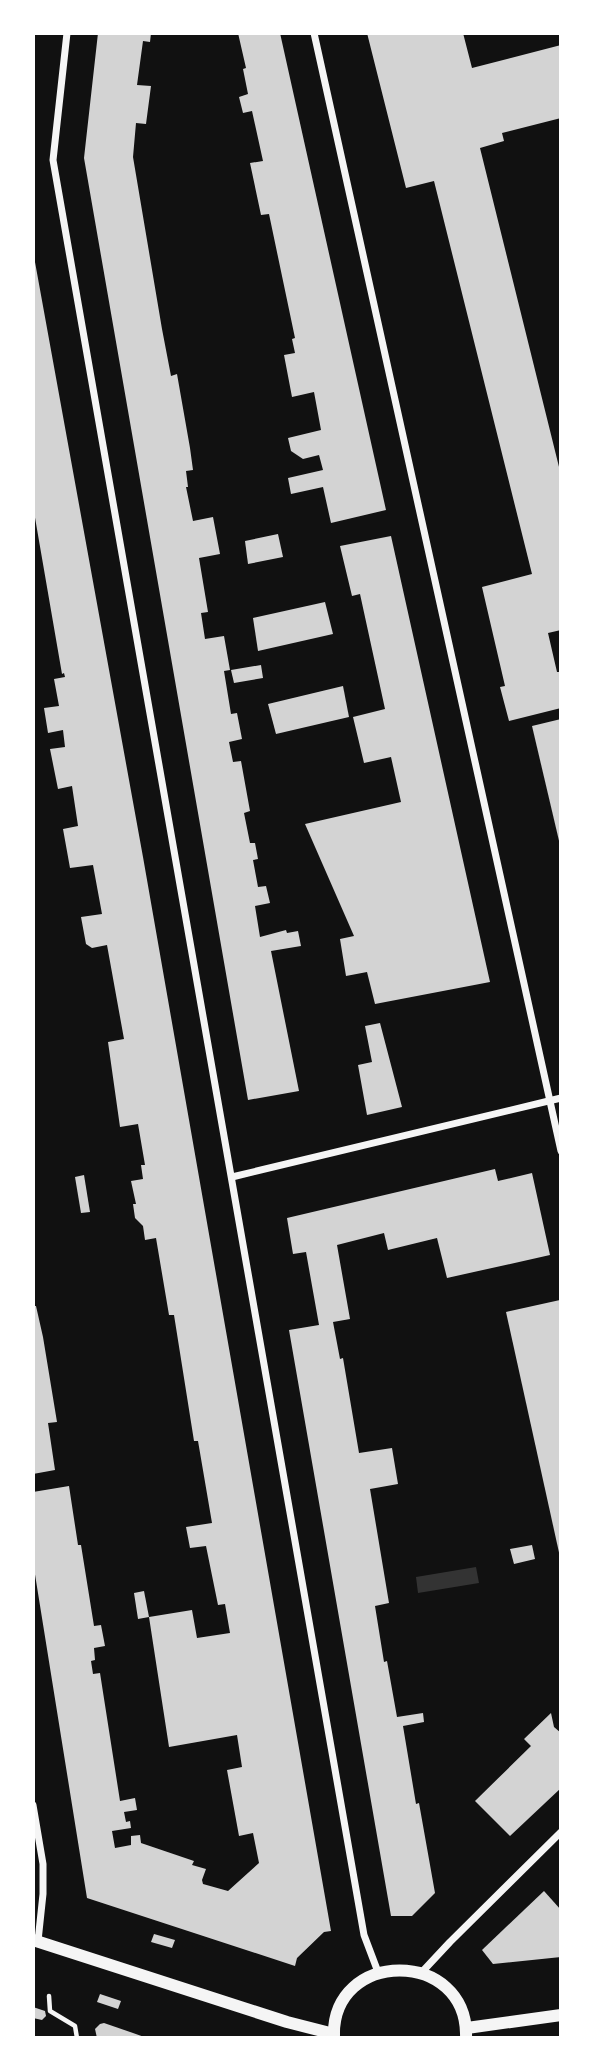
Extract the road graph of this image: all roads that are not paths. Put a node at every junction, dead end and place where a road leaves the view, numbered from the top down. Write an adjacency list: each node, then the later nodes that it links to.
1 (67, 33): 6 (street)
2 (314, 33): 4 (street)
3 (561, 1098): 4 (street)
4 (550, 1101): 5 (street); 6 (street)
5 (561, 1151)
6 (232, 1177): 10 (street)
7 (33, 1805): 9 (street)
8 (561, 1832): 11 (street)
9 (35, 1940): 14 (street)
10 (378, 1972): 11 (street); 14 (street)
11 (422, 1972): 13 (street)
12 (561, 2015): 13 (street)
13 (466, 2033)
14 (334, 2036)

